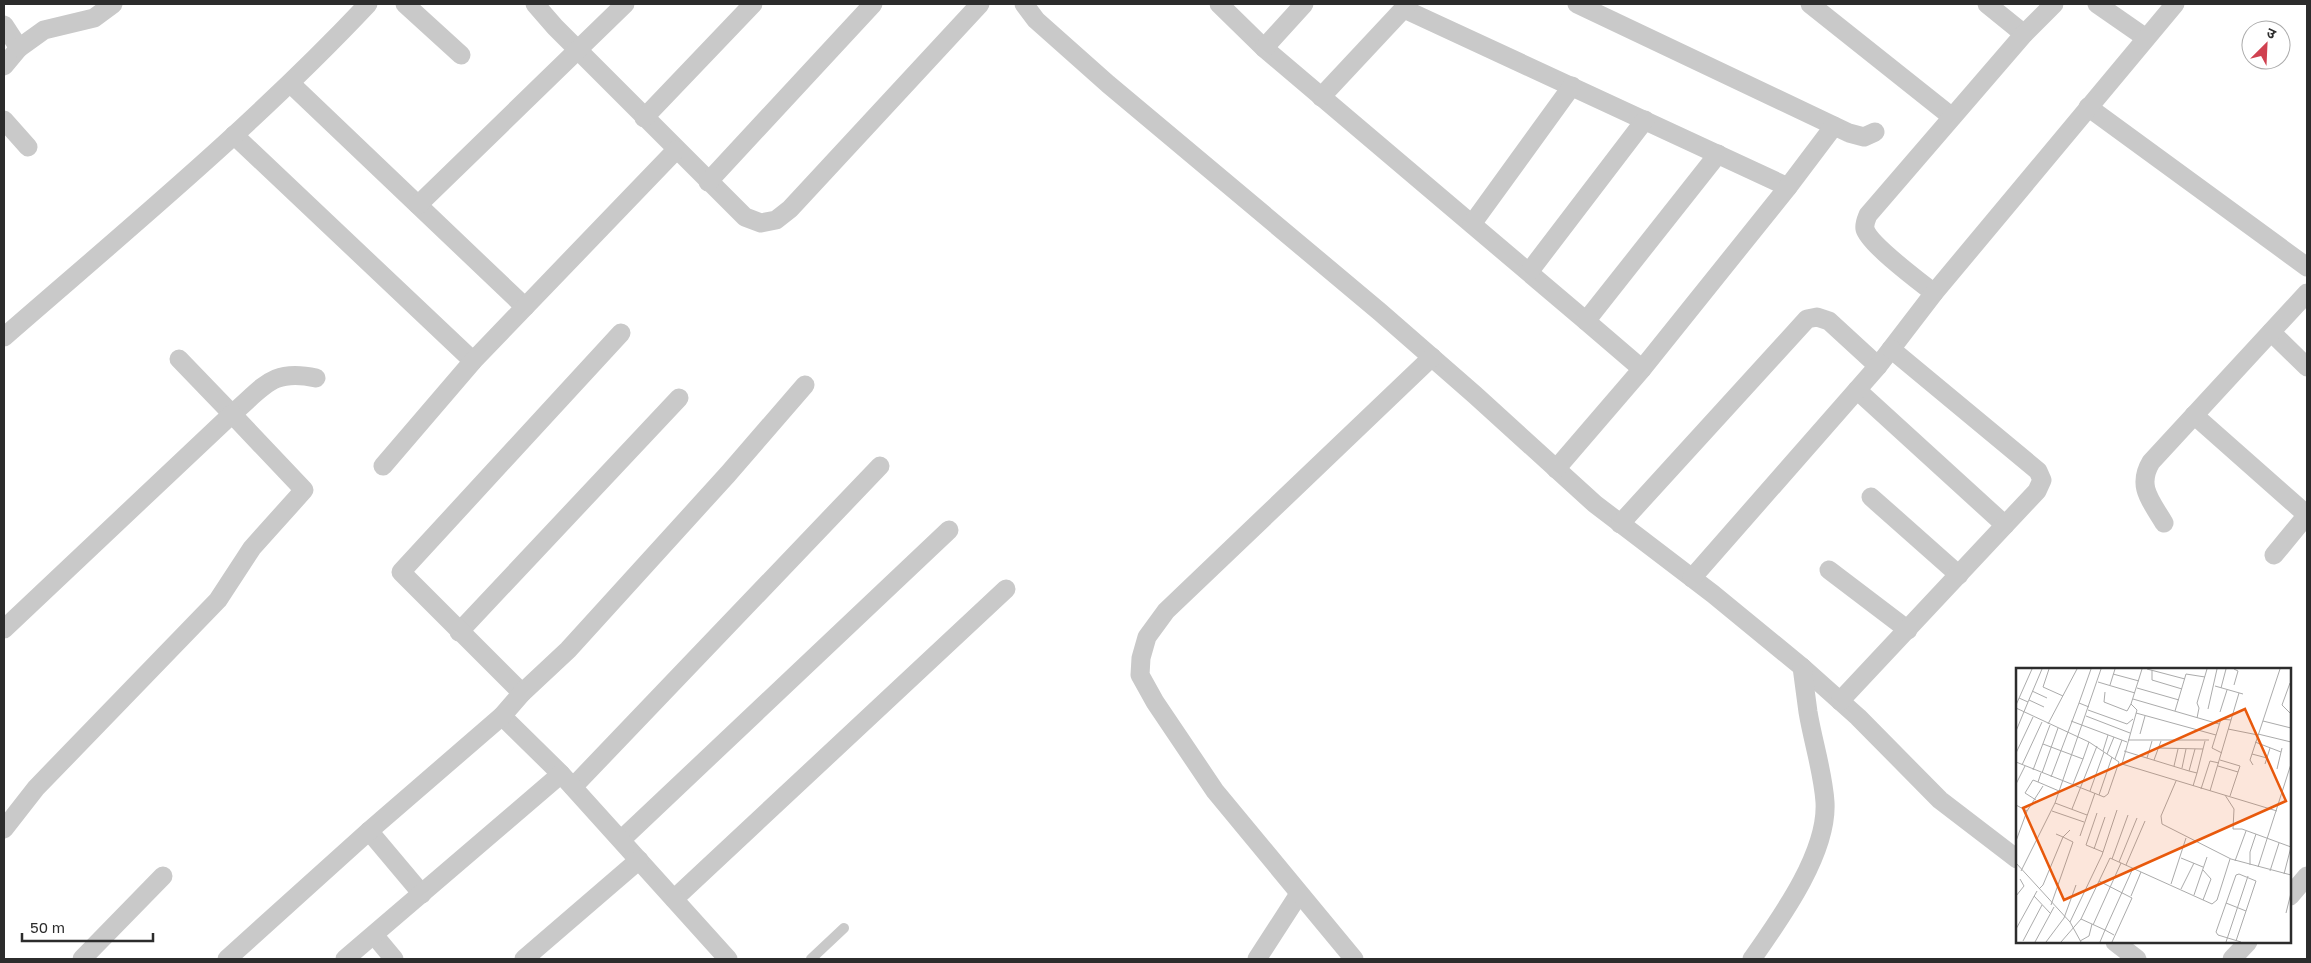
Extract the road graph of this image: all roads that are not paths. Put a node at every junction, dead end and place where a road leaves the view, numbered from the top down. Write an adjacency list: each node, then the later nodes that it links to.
1 (113, 4): 22 (street)
2 (368, 4): 27 (street)
3 (406, 4): 25 (street)
4 (534, 4): 24 (street)
5 (625, 4): 24 (street)
6 (753, 4): 32 (street)
7 (872, 4): 41 (street)
8 (980, 4): 41 (street)
9 (1024, 4): 55 (street)
10 (1219, 4): 23 (street)
11 (1304, 4): 23 (street)
12 (1577, 4): 35 (street)
13 (1810, 4): 31 (street)
14 (1987, 4): 20 (street)
15 (2054, 4): 20 (street)
16 (2097, 4): 21 (street)
17 (2175, 4): 21 (street)
18 (1406, 6): 28 (street); 29 (street)
19 (4, 25): 22 (street)
20 (2024, 34): 31 (street)
21 (2146, 38): 30 (street)
22 (19, 48): 26 (street)
23 (1264, 48): 29 (street)
24 (579, 50): 32 (street); 43 (street)
25 (461, 55)
26 (4, 66)
27 (290, 84): 37 (street); 43 (street)
28 (1572, 86): 34 (street); 44 (street)
29 (1322, 96): 44 (street)
30 (2088, 107): 45 (street); 48 (street)
31 (1952, 117): 48 (street)
32 (644, 118): 39 (street)
33 (4, 120): 38 (street)
34 (1645, 120): 40 (street); 46 (street)
35 (1834, 126): 36 (street); 42 (street)
36 (1874, 132)
37 (234, 135): 53 (street); 57 (street)
38 (28, 147)
39 (676, 150): 41 (street); 49 (street)
40 (1718, 154): 42 (street); 50 (street)
41 (708, 182)
42 (1788, 187): 60 (street)
43 (418, 205): 49 (street)
44 (1472, 224): 46 (street)
45 (2307, 267)
46 (1529, 272): 50 (street)
47 (2307, 292): 51 (street)
48 (1934, 293): 54 (street)
49 (525, 307): 57 (street)
50 (1586, 321): 60 (street)
51 (2271, 332): 59 (street); 66 (street)
52 (621, 333): 82 (street)
53 (4, 337)
54 (1891, 349): 58 (street); 73 (street)
55 (1432, 357): 69 (street); 96 (street)
56 (179, 359): 65 (street)
57 (473, 361): 67 (street)
58 (1878, 366): 63 (street); 72 (street)
59 (2307, 367)
60 (1642, 369): 69 (street)
61 (316, 378): 65 (street)
62 (804, 385): 84 (street)
63 (1857, 390): 73 (street); 78 (street)
64 (679, 398): 82 (street)
65 (232, 414): 80 (street); 88 (street)
66 (2194, 415): 71 (street); 75 (street)
67 (383, 466)
68 (880, 466): 87 (street)
69 (1556, 469): 72 (street)
70 (1871, 497): 77 (street)
71 (2164, 523)
72 (1620, 524): 78 (street)
73 (2005, 525): 77 (street)
74 (949, 530): 90 (street)
75 (2274, 554)
76 (1829, 570): 81 (street)
77 (1959, 575): 81 (street)
78 (1692, 578): 83 (street)
79 (1006, 589): 98 (street)
80 (4, 629)
81 (1908, 630): 85 (street)
82 (460, 632): 84 (street)
83 (1802, 667): 85 (street); 112 (street)
84 (522, 693): 86 (street)
85 (1840, 701): 91 (street)
86 (502, 716): 87 (street); 89 (street)
87 (567, 780): 90 (street); 95 (street)
88 (4, 829)
89 (369, 831): 95 (street); 105 (street)
90 (620, 840): 92 (street)
91 (2016, 858)
92 (639, 860): 98 (street); 108 (street)
93 (163, 876): 104 (street)
94 (2307, 876): 97 (street)
95 (422, 894): 100 (street)
96 (1299, 894): 110 (street); 111 (street)
97 (2291, 895)
98 (674, 899): 103 (street)
99 (844, 928): 109 (lane)
100 (374, 935): 106 (street); 107 (street)
101 (2116, 943): 113 (street)
102 (2247, 943): 114 (street)
103 (718, 956)
104 (82, 959)
105 (227, 959)
106 (345, 959)
107 (394, 959)
108 (524, 959)
109 (811, 959)
110 (1257, 959)
111 (1354, 959)
112 (1752, 959)
113 (2137, 959)
114 (2232, 959)

